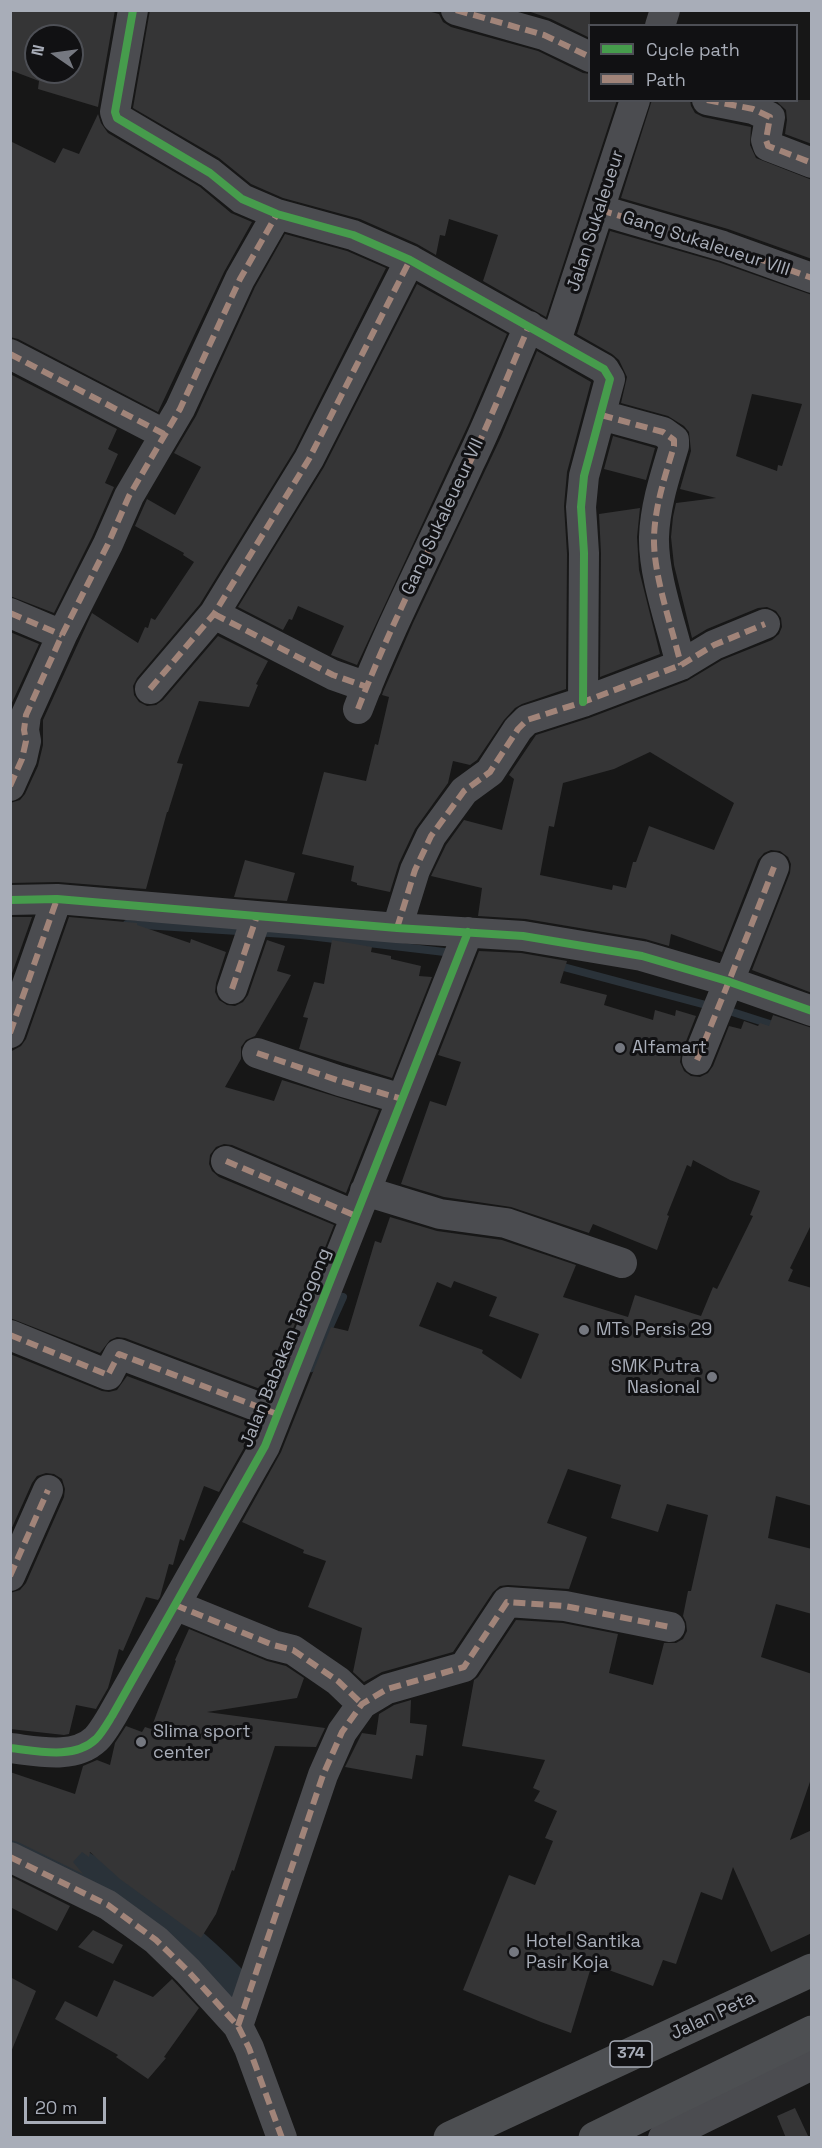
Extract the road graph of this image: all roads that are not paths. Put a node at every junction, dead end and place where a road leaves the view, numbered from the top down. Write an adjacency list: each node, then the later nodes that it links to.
1 (132, 10): 8 (street)
2 (456, 10): 3 (street)
3 (588, 56)
4 (634, 102): 7 (street, Jalan Sukaleueur)
5 (717, 102): 6 (street)
6 (812, 163)
7 (600, 210): 10 (street, Gang Sukaleueur VIII); 12 (street, Jalan Sukaleueur)
8 (277, 214): 9 (street); 15 (street)
9 (410, 260): 11 (street); 17 (street)
10 (812, 278)
11 (529, 326): 12 (street); 17 (street, Gang Sukaleueur VII)
12 (556, 341): 14 (street)
13 (10, 354): 15 (street)
14 (601, 415): 20 (street); 22 (street)
15 (164, 434): 19 (street)
16 (10, 613): 19 (street)
17 (214, 614): 21 (street)
18 (765, 624): 20 (street)
19 (62, 635): 23 (street)
20 (681, 665): 22 (street)
21 (150, 689)
22 (583, 702): 28 (street)
23 (10, 786)
24 (774, 867): 30 (street)
25 (57, 899): 26 (street); 27 (street); 33 (street)
26 (10, 900)
27 (257, 916): 28 (street); 31 (street)
28 (397, 928): 29 (street)
29 (468, 932): 30 (street); 36 (street, Jalan Babakan Tarogong)
30 (727, 981): 32 (street); 35 (street)
31 (232, 989)
32 (812, 1011)
33 (10, 1033)
34 (257, 1053): 36 (street)
35 (697, 1060)
36 (402, 1099): 38 (street, Jalan Babakan Tarogong)
37 (226, 1161): 38 (street)
38 (361, 1204): 39 (street); 41 (street, Jalan Babakan Tarogong)
39 (622, 1263)
40 (10, 1335): 41 (street)
41 (277, 1414): 44 (street, Jalan Babakan Tarogong)
42 (48, 1490): 43 (street)
43 (10, 1576)
44 (175, 1605): 46 (street); 47 (street, Jalan Babakan Tarogong)
45 (670, 1627): 46 (street)
46 (362, 1704): 50 (street)
47 (10, 1748)
48 (10, 1857): 50 (street)
49 (812, 1970): 55 (main road, Jalan Peta / 374)
50 (238, 2026): 54 (street)
51 (812, 2032): 53 (main road)
52 (812, 2065): 53 (street)
53 (678, 2126): 56 (main road)
54 (282, 2138)
55 (450, 2138)
56 (595, 2138)

